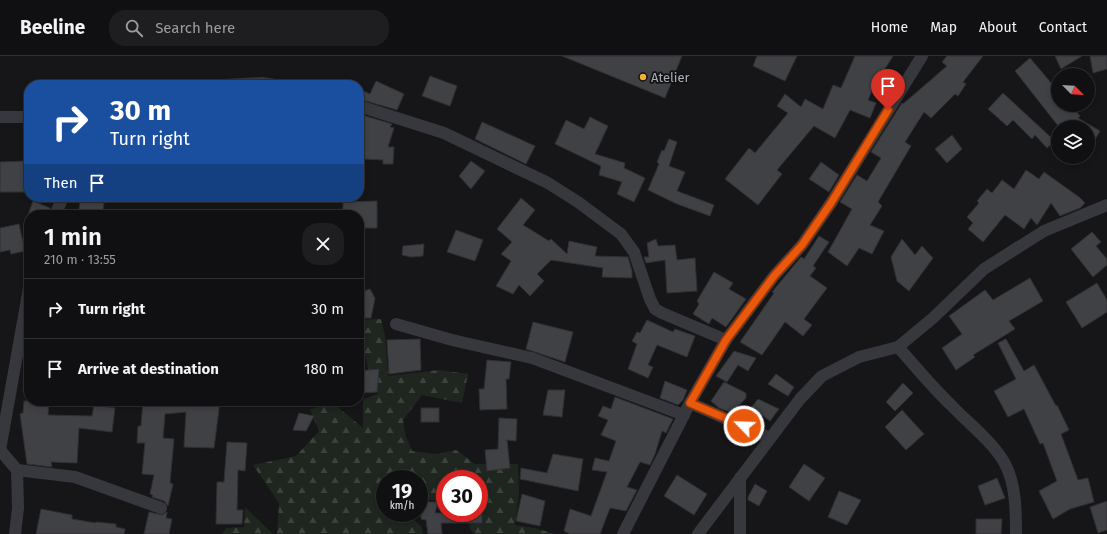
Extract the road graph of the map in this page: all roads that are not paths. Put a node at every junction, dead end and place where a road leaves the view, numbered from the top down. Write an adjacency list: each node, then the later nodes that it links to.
1 (922, 56): 8 (street)
2 (364, 108): 8 (street)
3 (24, 116): 4 (street)
4 (0, 117)
5 (1107, 205): 9 (street)
6 (24, 316): 13 (street)
7 (396, 324): 11 (street)
8 (726, 340): 10 (street)
9 (898, 347): 12 (street); 21 (street)
10 (690, 403): 11 (street); 12 (street)
11 (684, 415): 18 (street)
12 (770, 438): 15 (street)
13 (0, 450): 14 (street)
14 (17, 470): 16 (street); 17 (street)
15 (740, 478): 19 (street); 20 (street)
16 (160, 508)
17 (15, 534)
18 (623, 534)
19 (698, 534)
20 (740, 534)
21 (1016, 534)

